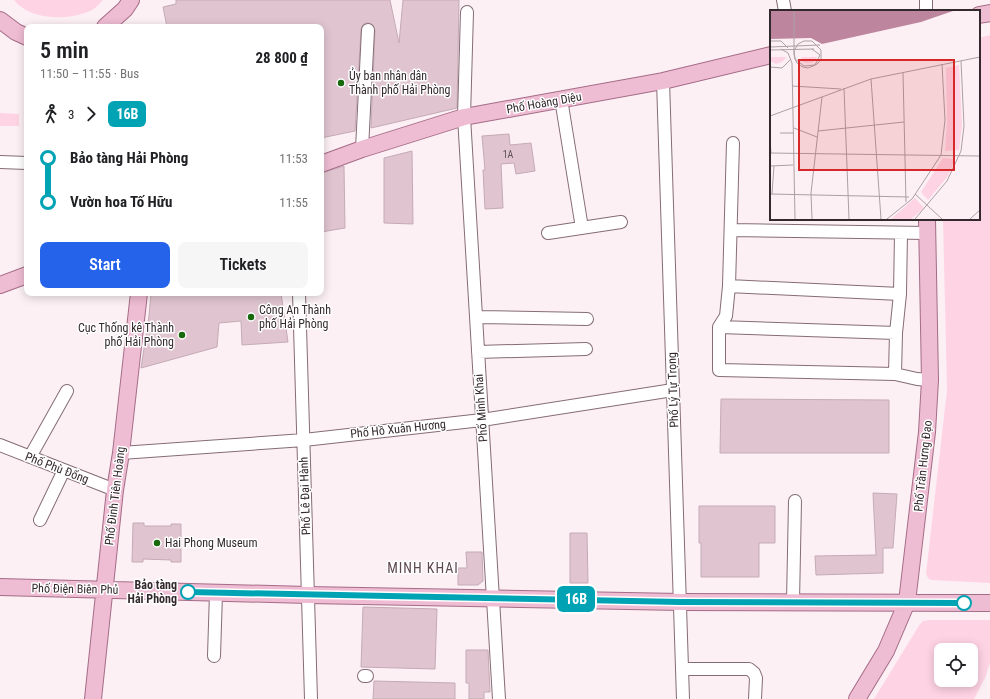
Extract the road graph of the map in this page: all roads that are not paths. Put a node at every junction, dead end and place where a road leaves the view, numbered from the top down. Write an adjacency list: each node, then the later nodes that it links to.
1 (133, 0): 9 (main road); 10 (main road)
2 (783, 0): 3 (street)
3 (784, 10)
4 (467, 12): 17 (street, Phố Minh Khai)
5 (990, 13): 6 (main road)
6 (980, 15)
7 (0, 20): 12 (main road)
8 (0, 24): 13 (main road)
9 (109, 24)
10 (112, 24)
11 (368, 30): 19 (street)
12 (24, 36)
13 (24, 37)
14 (770, 55): 15 (main road, Phố Hoàng Diệu)
15 (663, 81): 16 (main road, Phố Hoàng Diệu); 43 (street, Phố Lý Tự Trọng)
16 (561, 99): 17 (main road, Phố Hoàng Diệu); 25 (street)
17 (464, 117): 19 (main road, Phố Hoàng Diệu); 35 (street, Phố Minh Khai)
18 (733, 143): 26 (street)
19 (362, 149): 22 (main road, Phố Hoàng Diệu)
20 (0, 162): 21 (street)
21 (24, 163)
22 (324, 163)
23 (620, 222): 25 (street)
24 (927, 226): 28 (street); 42 (main road, Phố Trần Hưng Đạo)
25 (582, 228): 27 (street)
26 (731, 230): 28 (street); 31 (street)
27 (548, 233)
28 (901, 233): 32 (street)
29 (24, 276): 30 (main road)
30 (0, 285)
31 (729, 286): 32 (street); 37 (street)
32 (900, 294): 38 (street)
33 (139, 296): 48 (main road, Phố Đinh Tiên Hoàng)
34 (299, 296): 46 (street, Phố Lê Đại Hành)
35 (476, 317): 36 (street); 40 (street, Phố Minh Khai)
36 (587, 319)
37 (719, 327): 38 (street); 41 (street)
38 (896, 333): 41 (street)
39 (586, 349): 40 (street)
40 (478, 352): 45 (street, Phố Minh Khai)
41 (895, 374): 42 (street)
42 (930, 380): 61 (main road, Phố Trần Hưng Đạo)
43 (673, 390): 45 (street, Phố Hồ Xuân Hương); 59 (street, Phố Lý Tự Trọng)
44 (67, 392): 49 (street)
45 (482, 420): 46 (street, Phố Hồ Xuân Hương); 58 (street, Phố Minh Khai)
46 (304, 440): 48 (street, Phố Hồ Xuân Hương); 57 (street, Phố Lê Đại Hành)
47 (0, 445): 49 (street, Phố Phù Đổng)
48 (121, 453): 51 (main road, Phố Đinh Tiên Hoàng)
49 (30, 457): 50 (street, Phố Phù Đổng)
50 (64, 470): 51 (street, Phố Phù Đổng); 53 (street)
51 (115, 490): 55 (main road, Phố Đinh Tiên Hoàng)
52 (795, 501): 60 (street)
53 (40, 520)
54 (0, 588): 55 (main road, Phố Điện Biên Phủ)
55 (105, 590): 56 (main road, Phố Điện Biên Phủ); 65 (main road, Phố Đinh Tiên Hoàng)
56 (216, 593): 57 (main road, Phố Điện Biên Phủ); 63 (street)
57 (308, 595): 58 (main road, Phố Điện Biên Phủ); 66 (street, Phố Lê Đại Hành)
58 (493, 598): 59 (main road, Phố Điện Biên Phủ); 67 (street, Phố Minh Khai)
59 (680, 602): 60 (main road, Phố Điện Biên Phủ); 64 (street, Phố Lý Tự Trọng)
60 (794, 602): 61 (main road, Phố Điện Biên Phủ)
61 (907, 602): 62 (main road, Phố Điện Biên Phủ); 70 (main road, Phố Trần Hưng Đạo)
62 (990, 603)
63 (214, 656)
64 (682, 669): 68 (street, Phố Lý Tự Trọng); 69 (street)
65 (93, 699)
66 (311, 699)
67 (499, 699)
68 (683, 699)
69 (755, 699)
70 (856, 699)

